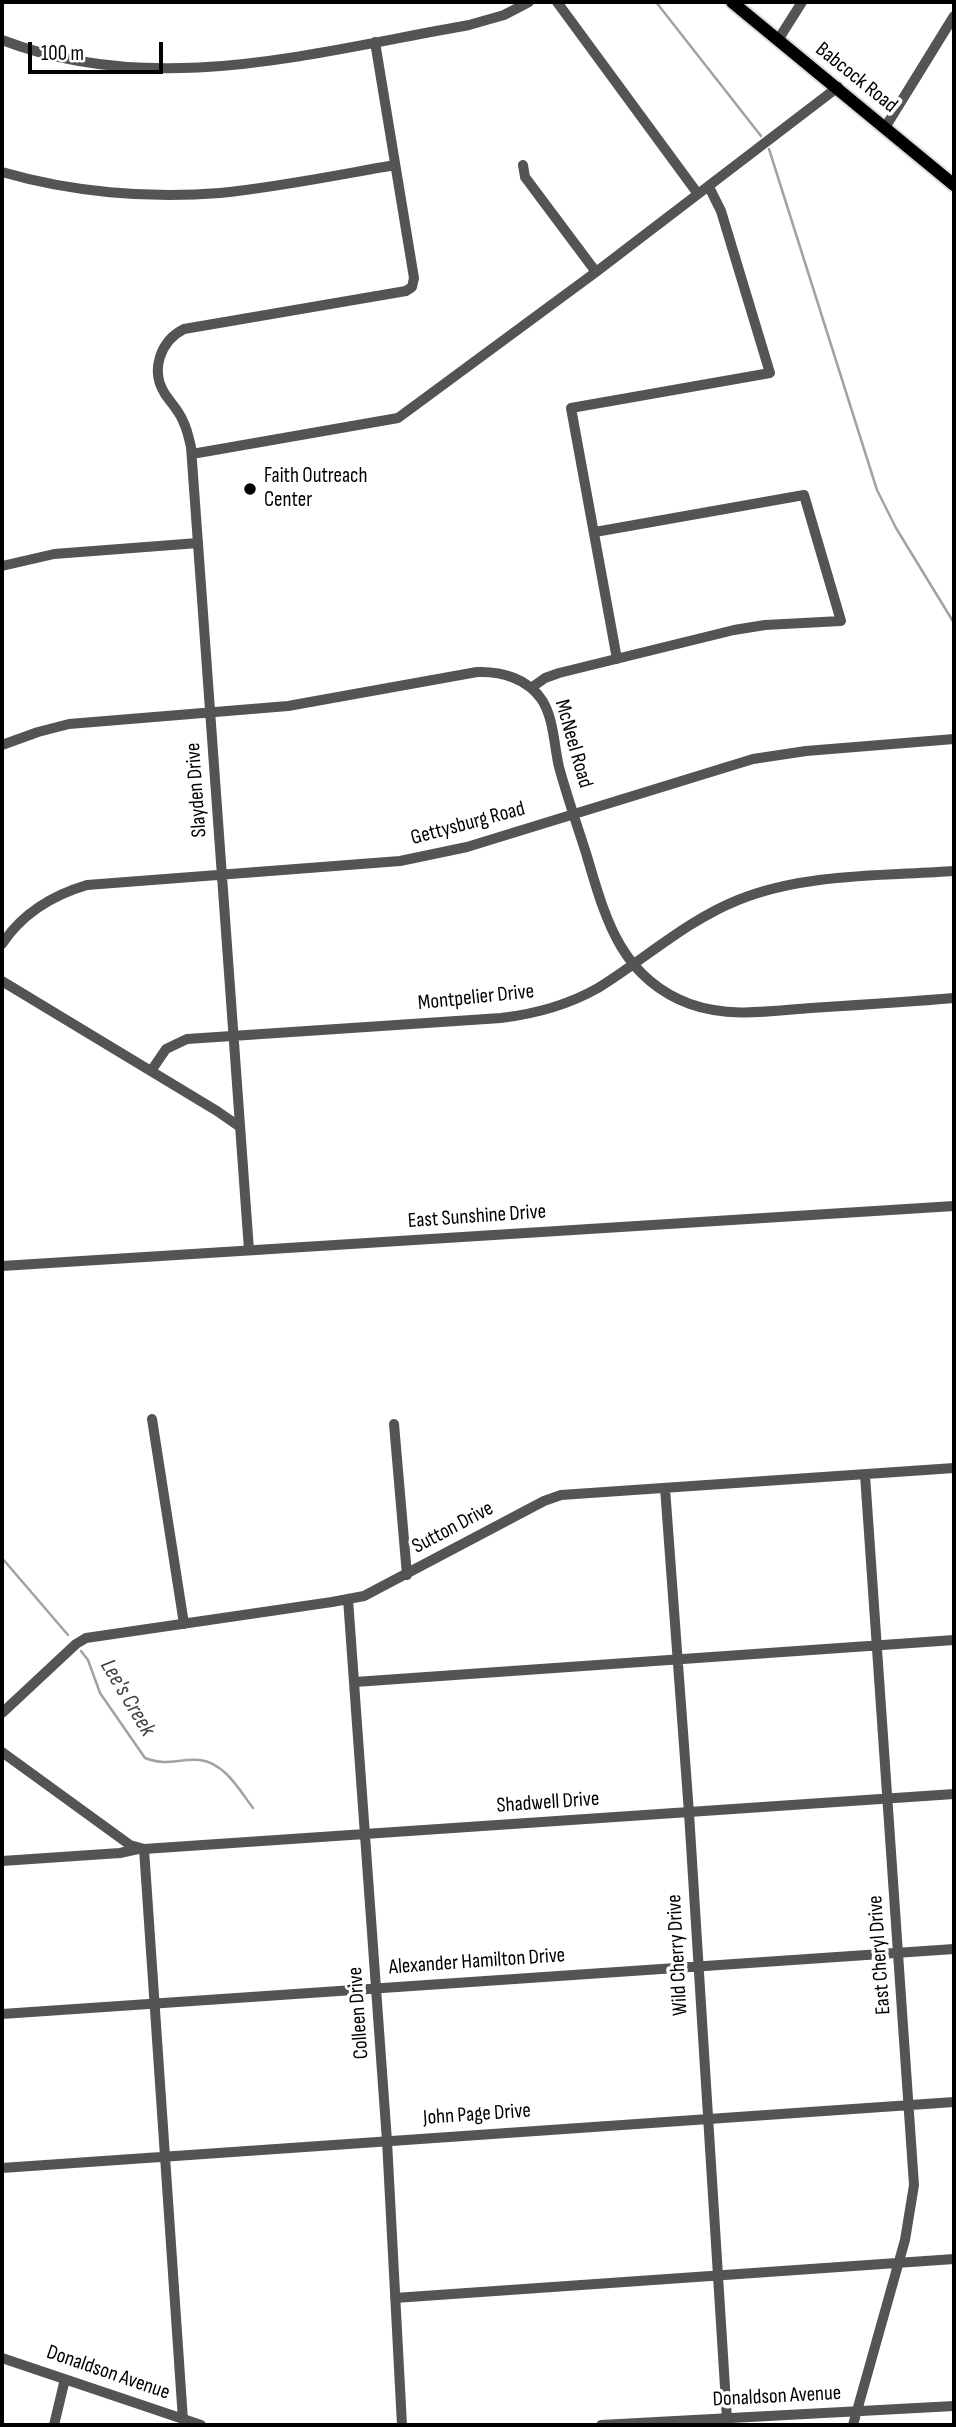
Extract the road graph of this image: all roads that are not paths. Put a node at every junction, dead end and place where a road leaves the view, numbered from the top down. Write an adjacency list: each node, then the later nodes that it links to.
1 (529, 2): 8 (street)
2 (557, 2): 16 (street)
3 (732, 2): 7 (main road, Babcock Road)
4 (802, 2): 7 (street)
5 (954, 16): 10 (street)
6 (2, 40): 8 (street)
7 (778, 40): 9 (main road, Babcock Road)
8 (375, 42): 11 (street)
9 (838, 87): 10 (main road, Babcock Road); 15 (street)
10 (886, 126): 14 (main road, Babcock Road)
11 (396, 165): 13 (street); 18 (street, Slayden Drive)
12 (523, 165): 17 (street)
13 (2, 172)
14 (954, 184)
15 (709, 187): 16 (street); 19 (street)
16 (698, 194): 17 (street)
17 (596, 272): 18 (street)
18 (192, 454): 20 (street, Slayden Drive)
19 (595, 532): 22 (street); 22 (street)
20 (198, 543): 21 (street); 24 (street, Slayden Drive)
21 (2, 566)
22 (617, 659): 23 (street)
23 (531, 688): 24 (street, McNeel Road); 27 (street, McNeel Road)
24 (210, 713): 26 (street, McNeel Road); 29 (street, Slayden Drive)
25 (954, 739): 27 (street, Gettysburg Road)
26 (2, 745)
27 (574, 814): 29 (street, Gettysburg Road); 31 (street, McNeel Road)
28 (954, 871): 31 (street, Montpelier Drive)
29 (222, 874): 30 (street, Gettysburg Road); 34 (street, Slayden Drive)
30 (2, 944)
31 (633, 964): 33 (street, McNeel Road); 34 (street, Montpelier Drive)
32 (2, 981): 35 (street)
33 (954, 998)
34 (234, 1036): 35 (street, Montpelier Drive); 36 (street, Slayden Drive)
35 (151, 1072): 36 (street)
36 (240, 1128): 38 (street, Slayden Drive)
37 (954, 1206): 38 (street, East Sunshine Drive)
38 (249, 1250): 39 (street, East Sunshine Drive)
39 (2, 1266)
40 (152, 1419): 47 (street)
41 (394, 1424): 45 (street)
42 (954, 1468): 43 (street, Sutton Drive)
43 (866, 1475): 44 (street, Sutton Drive); 49 (street, East Cheryl Drive)
44 (665, 1488): 45 (street, Sutton Drive); 50 (street, Wild Cherry Drive)
45 (407, 1575): 46 (street, Sutton Drive)
46 (348, 1599): 47 (street, Sutton Drive); 51 (street, Colleen Drive)
47 (184, 1624): 52 (street, Sutton Drive)
48 (954, 1640): 49 (street)
49 (877, 1645): 50 (street); 55 (street, East Cheryl Drive)
50 (677, 1659): 51 (street); 56 (street, Wild Cherry Drive)
51 (355, 1682): 57 (street, Colleen Drive)
52 (2, 1713)
53 (2, 1752): 58 (street)
54 (954, 1794): 55 (street, Shadwell Drive)
55 (889, 1799): 56 (street, Shadwell Drive); 61 (street, East Cheryl Drive)
56 (689, 1813): 57 (street, Shadwell Drive); 62 (street, Wild Cherry Drive)
57 (365, 1834): 58 (street, Shadwell Drive); 63 (street, Colleen Drive)
58 (143, 1849): 59 (street, Shadwell Drive); 64 (street)
59 (2, 1861)
60 (954, 1949): 61 (street, Alexander Hamilton Drive)
61 (899, 1952): 62 (street, Alexander Hamilton Drive); 67 (street, East Cheryl Drive)
62 (697, 1966): 63 (street, Alexander Hamilton Drive); 68 (street, Wild Cherry Drive)
63 (377, 1988): 64 (street, Alexander Hamilton Drive); 69 (street, Colleen Drive)
64 (155, 2003): 65 (street, Alexander Hamilton Drive); 70 (street)
65 (2, 2014)
66 (954, 2102): 67 (street, John Page Drive)
67 (910, 2105): 68 (street, John Page Drive); 73 (street, East Cheryl Drive)
68 (708, 2119): 69 (street, John Page Drive); 74 (street, Wild Cherry Drive)
69 (387, 2141): 70 (street, John Page Drive); 75 (street, Colleen Drive)
70 (164, 2157): 71 (street, John Page Drive); 81 (street)
71 (2, 2168)
72 (954, 2259): 73 (street)
73 (897, 2263): 74 (street); 79 (street, East Cheryl Drive)
74 (719, 2276): 75 (street); 80 (street, Wild Cherry Drive)
75 (395, 2298): 84 (street, Colleen Drive)
76 (2, 2358): 77 (street, Donaldson Avenue)
77 (65, 2379): 81 (street, Donaldson Avenue); 82 (street)
78 (954, 2406): 79 (street, Donaldson Avenue)
79 (856, 2413): 80 (street, Donaldson Avenue); 86 (street, East Cheryl Drive)
80 (727, 2419): 85 (street, Donaldson Avenue)
81 (183, 2420): 83 (street, Donaldson Avenue)
82 (54, 2425)
83 (201, 2425)
84 (402, 2425)
85 (601, 2425)
86 (853, 2425)

